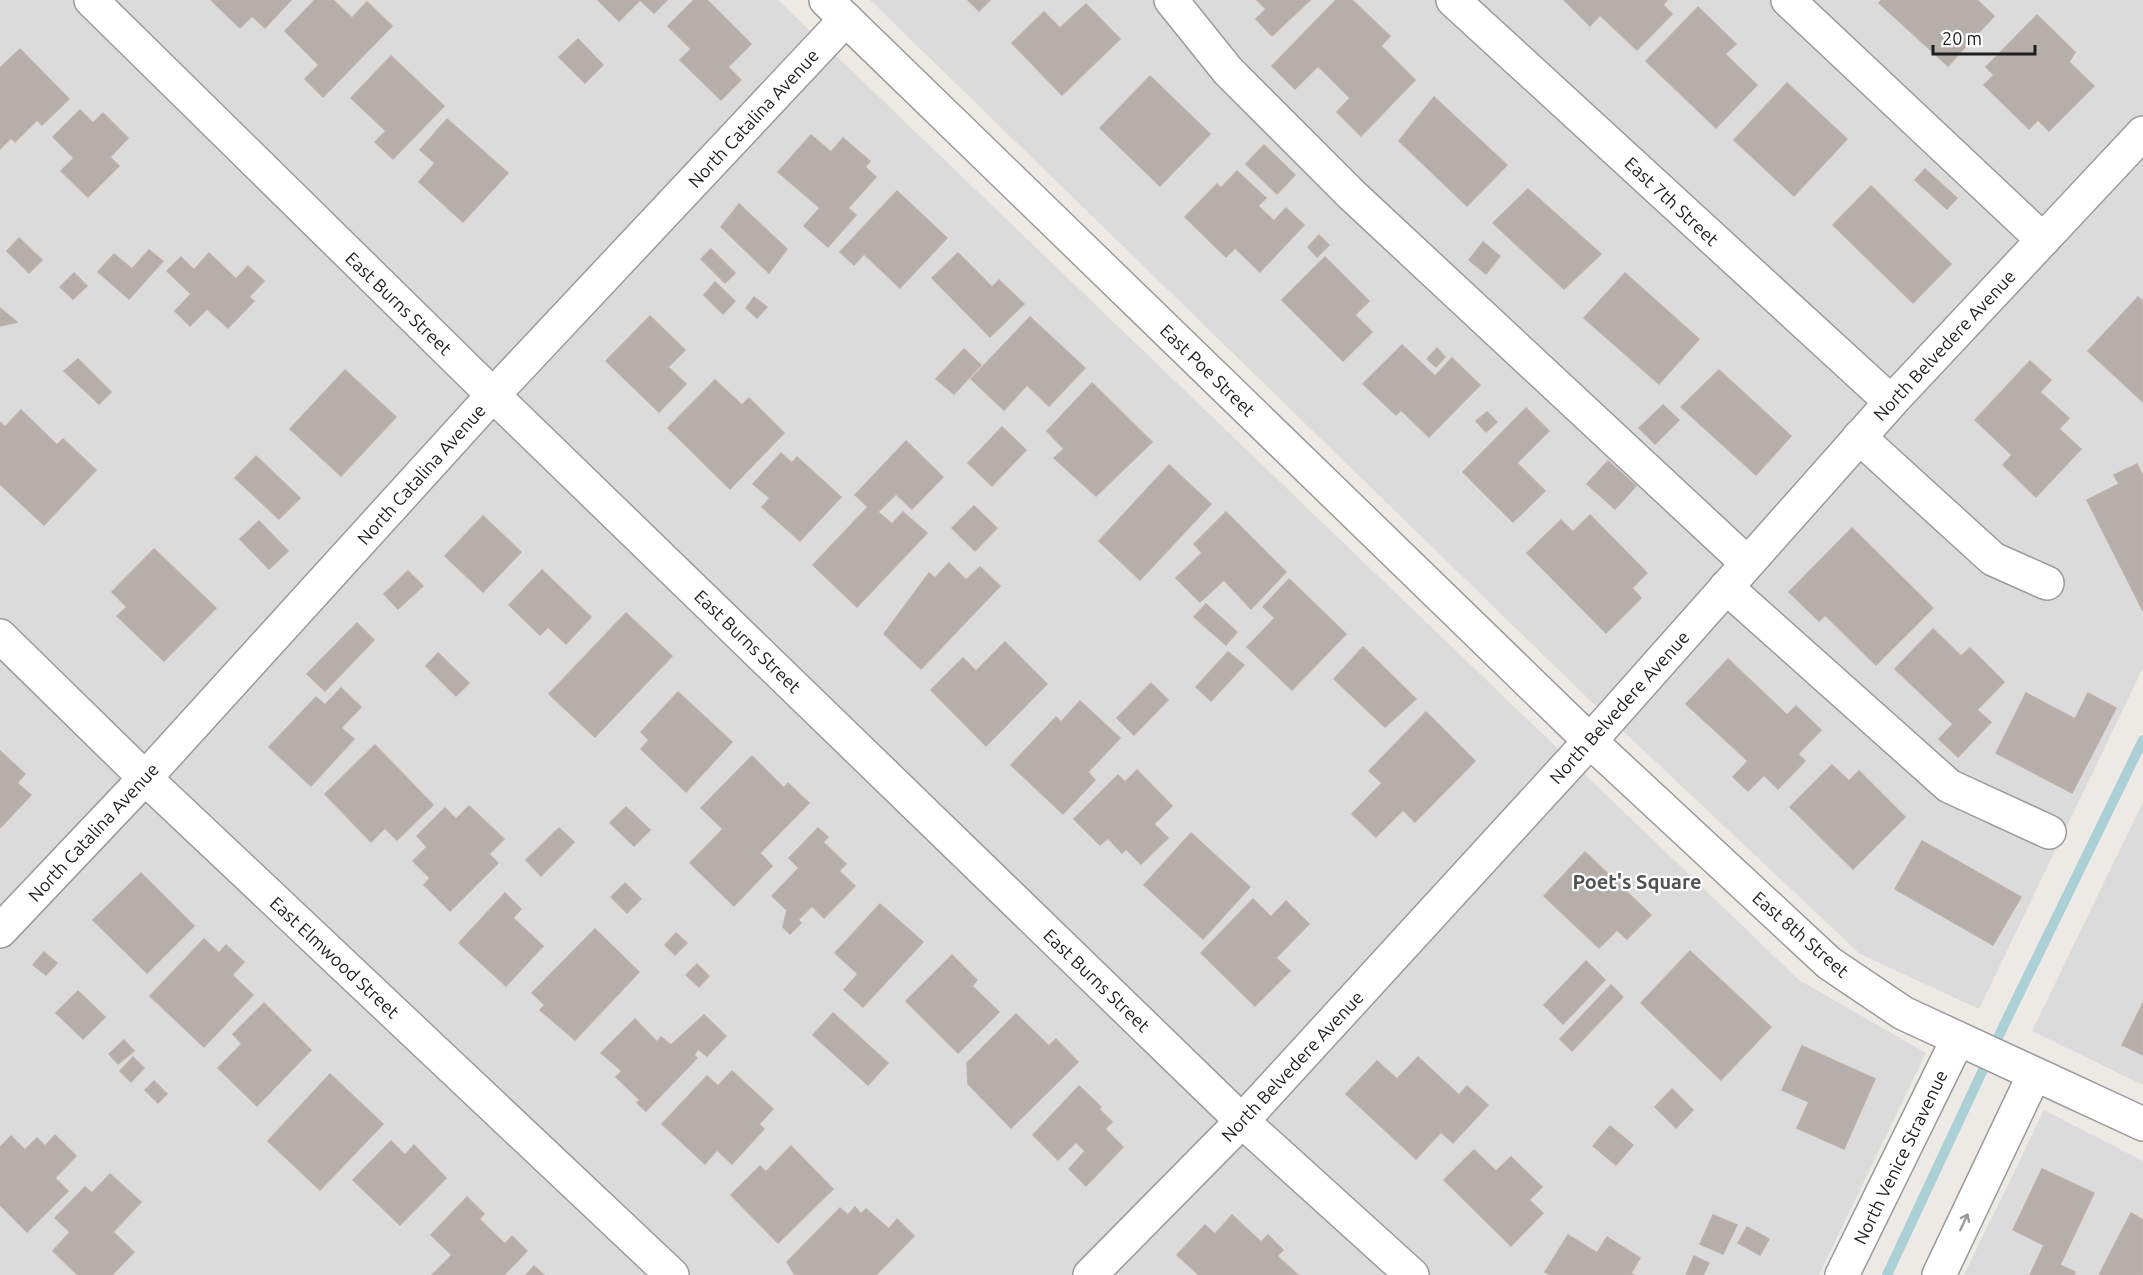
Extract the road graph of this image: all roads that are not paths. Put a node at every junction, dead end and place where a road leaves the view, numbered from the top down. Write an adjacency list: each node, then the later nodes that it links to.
1 (91, 0): 8 (street, East Burns Street)
2 (1171, 0): 11 (street)
3 (1453, 0): 9 (street, East 7th Street)
4 (1788, 0): 7 (street)
5 (836, 10): 8 (street, North Catalina Avenue); 14 (street, East Poe Street)
6 (2143, 133): 7 (street, North Belvedere Avenue)
7 (2043, 240): 9 (street, North Belvedere Avenue)
8 (493, 395): 15 (street, North Catalina Avenue); 20 (street, East Burns Street)
9 (1891, 402): 10 (street, North Belvedere Avenue)
10 (1859, 437): 11 (street, North Belvedere Avenue); 12 (street)
11 (1737, 575): 14 (street, North Belvedere Avenue); 16 (street)
12 (2047, 583)
13 (0, 636): 15 (street, East Elmwood Street)
14 (1590, 741): 18 (street, East 8th Street); 20 (street, North Belvedere Avenue)
15 (144, 778): 17 (street, North Catalina Avenue); 22 (street, East Elmwood Street)
16 (2049, 832)
17 (0, 931)
18 (1958, 1039): 19 (street, East 8th Street); 25 (street, North Venice Stravenue)
19 (2034, 1075): 21 (street, East 8th Street); 26 (street, one-way to 19)
20 (1242, 1121): 23 (street, North Belvedere Avenue); 24 (street, East Burns Street)
21 (2143, 1124)
22 (672, 1275)
23 (1090, 1275)
24 (1412, 1275)
25 (1842, 1275)
26 (1940, 1275)

